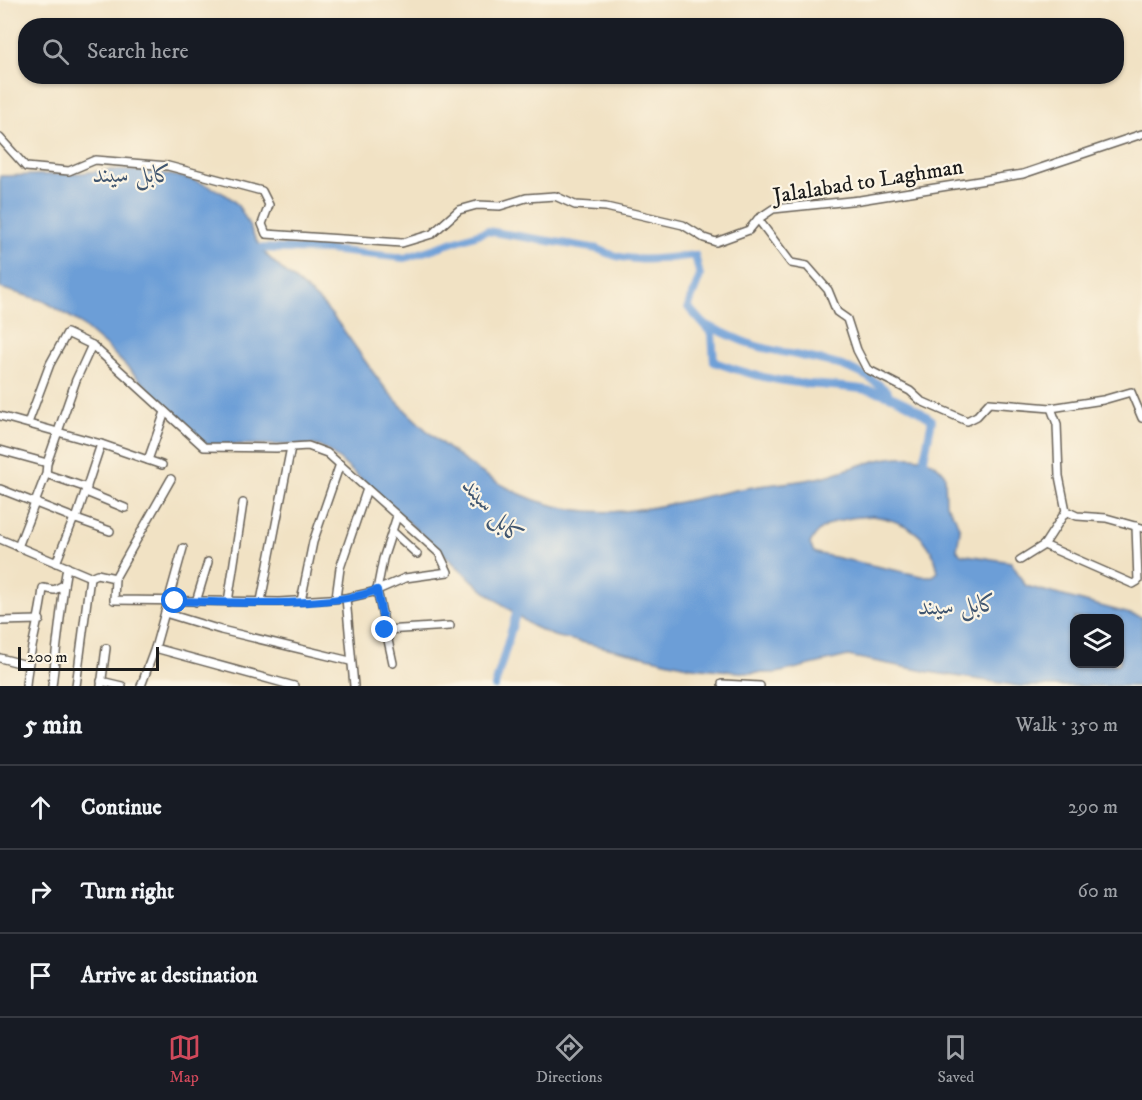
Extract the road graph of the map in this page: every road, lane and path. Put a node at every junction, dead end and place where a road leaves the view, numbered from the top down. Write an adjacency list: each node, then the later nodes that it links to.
1 (1142, 134): 3 (street, Jalalabad to Laghman)
2 (0, 138): 3 (street, Jalalabad to Laghman)
3 (758, 219): 5 (street)
4 (92, 345): 6 (street); 9 (street); 10 (street)
5 (1051, 408): 8 (street); 26 (street)
6 (165, 412): 12 (street); 14 (street)
7 (0, 416): 9 (street)
8 (1141, 420)
9 (28, 423): 10 (street)
10 (58, 431): 11 (street); 15 (street)
11 (101, 444): 14 (street); 22 (street)
12 (291, 447): 16 (street); 48 (street)
13 (0, 450): 15 (street)
14 (148, 460): 17 (street)
15 (46, 463): 18 (street)
16 (340, 464): 21 (street); 49 (street)
17 (162, 465)
18 (46, 474): 22 (street); 23 (street)
19 (171, 478): 42 (street)
20 (0, 489): 23 (street)
21 (367, 489): 27 (street); 45 (street)
22 (87, 490): 25 (street); 28 (street)
23 (34, 501): 28 (street); 34 (street)
24 (243, 503): 51 (street)
25 (125, 508)
26 (1066, 511): 29 (street); 33 (street)
27 (397, 516): 31 (street); 44 (street)
28 (75, 518): 30 (street); 39 (street)
29 (1139, 527): 33 (street)
30 (110, 531)
31 (392, 531): 36 (street); 44 (street)
32 (0, 539): 34 (street)
33 (1044, 545): 37 (street)
34 (18, 547): 39 (street)
35 (183, 548): 47 (street)
36 (417, 554)
37 (1020, 560)
38 (208, 562): 50 (street)
39 (56, 563): 40 (street)
40 (66, 567): 41 (street); 43 (street)
41 (90, 577): 42 (street); 68 (street)
42 (115, 578): 47 (street)
43 (64, 585): 53 (street); 67 (street)
44 (377, 590): 46 (street); 56 (street)
45 (336, 598): 46 (street); 49 (street)
46 (346, 598): 60 (street)
47 (167, 601): 50 (street); 52 (street)
48 (261, 601): 49 (street); 51 (street)
49 (301, 601)
50 (196, 602): 51 (street)
51 (228, 602)
52 (165, 613): 58 (street); 60 (street)
53 (40, 620): 54 (street); 62 (street)
54 (0, 621)
55 (450, 626): 56 (street)
56 (385, 630): 61 (street)
57 (106, 648): 63 (street)
58 (155, 648): 65 (street); 70 (street)
59 (0, 658): 62 (street)
60 (350, 661): 71 (street)
61 (393, 663)
62 (27, 665): 66 (street)
63 (101, 684): 69 (street)
64 (722, 684): 72 (street)
65 (144, 685)
66 (26, 686)
67 (52, 686)
68 (76, 686)
69 (122, 686)
70 (294, 686)
71 (354, 686)
72 (760, 686)

